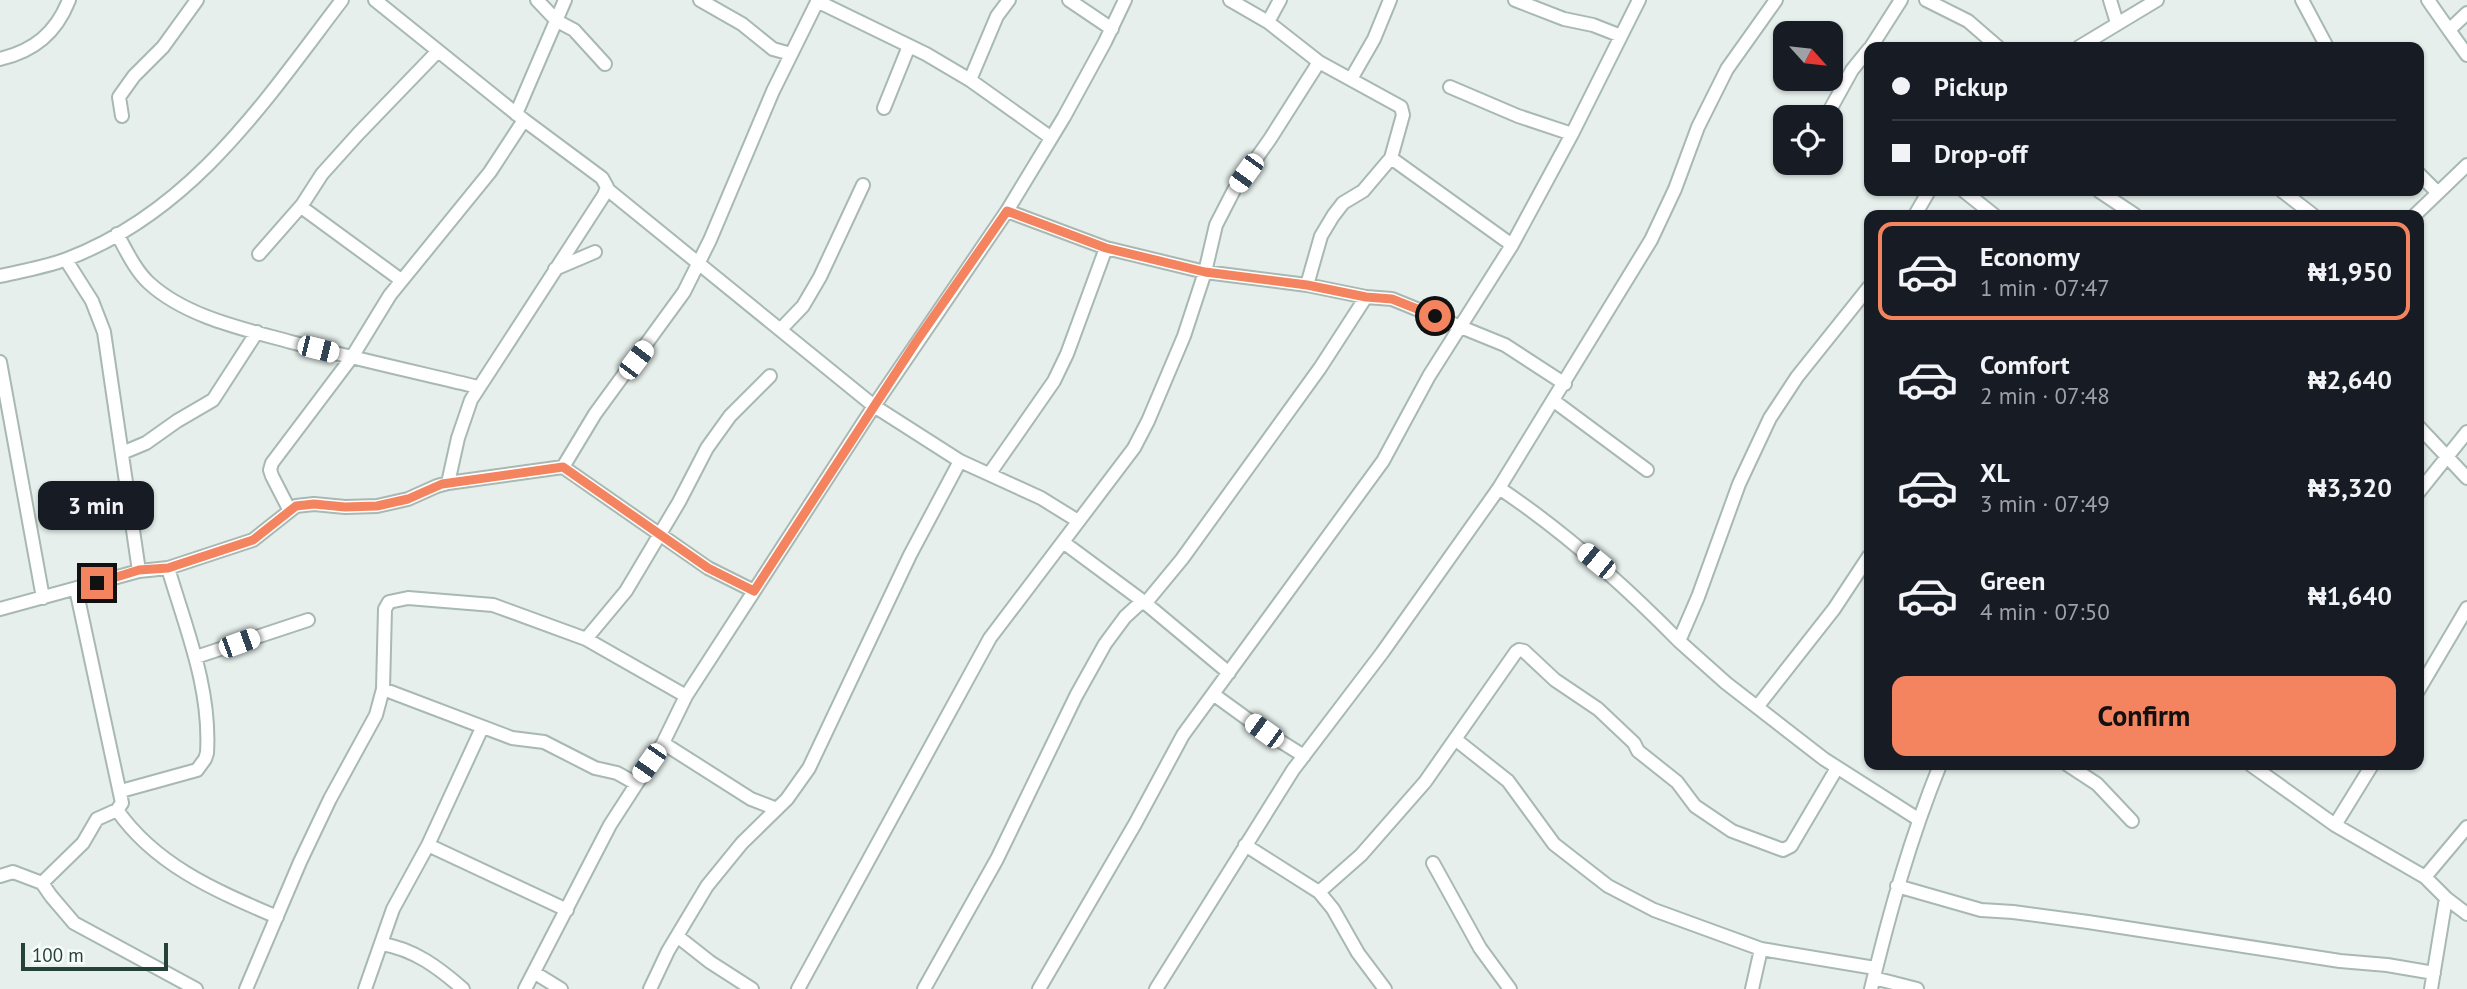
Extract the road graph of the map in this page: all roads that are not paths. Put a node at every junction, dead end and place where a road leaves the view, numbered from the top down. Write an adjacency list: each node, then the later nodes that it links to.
1 (69, 0): 40 (street)
2 (197, 0): 48 (street)
3 (342, 0): 67 (street)
4 (375, 0): 36 (street)
5 (537, 0): 25 (street)
6 (565, 0): 25 (street)
7 (700, 0): 37 (street)
8 (817, 0): 35 (street); 37 (street)
9 (1009, 0): 43 (street)
10 (1069, 0): 28 (street)
11 (1125, 0): 28 (street)
12 (1230, 0): 26 (street)
13 (1280, 0): 26 (street)
14 (1390, 0): 44 (street)
15 (1516, 0): 30 (street)
16 (1639, 0): 30 (street)
17 (1776, 0): 87 (street)
18 (1901, 0): 31 (street)
19 (1926, 0): 32 (street)
20 (2110, 0): 27 (street)
21 (2157, 0): 27 (street)
22 (2302, 0): 34 (street)
23 (2428, 0): 29 (street)
24 (2467, 13): 29 (street)
25 (556, 20): 42 (street); 49 (street)
26 (1268, 22): 41 (street)
27 (2117, 23): 33 (street)
28 (1112, 29): 51 (street)
29 (2449, 30): 38 (street)
30 (1621, 36): 50 (street)
31 (1874, 42)
32 (1992, 42)
33 (2087, 42)
34 (2324, 42)
35 (909, 46): 43 (street); 47 (street)
36 (438, 51): 49 (street); 61 (street)
37 (791, 54): 73 (street)
38 (2467, 55)
39 (1864, 56): 46 (street)
40 (0, 59)
41 (1320, 62): 44 (street); 75 (street)
42 (605, 64)
43 (970, 79): 51 (street)
44 (1351, 79): 52 (street)
45 (1450, 87): 50 (street)
46 (1833, 105)
47 (884, 108)
48 (122, 116)
49 (520, 117): 56 (street); 77 (street)
50 (1572, 134): 68 (street)
51 (1051, 137): 66 (street)
52 (1391, 158): 68 (street); 78 (street)
53 (2467, 165): 57 (street)
54 (2424, 179): 57 (street)
55 (863, 184): 82 (street)
56 (607, 190): 73 (street); 74 (street)
57 (2438, 193): 65 (street)
58 (1970, 196): 62 (street)
59 (2106, 196): 63 (street)
60 (2288, 196): 64 (street)
61 (302, 205): 71 (street); 77 (street)
62 (1988, 210)
63 (2128, 210)
64 (2307, 210)
65 (2420, 210)
66 (1007, 211): 69 (street); 90 (street)
67 (117, 234): 72 (street); 83 (street)
68 (1512, 245): 81 (street)
69 (1106, 248): 75 (street); 98 (street)
70 (595, 253): 74 (street)
71 (259, 254)
72 (66, 260): 76 (street); 93 (street)
73 (698, 263): 82 (street); 96 (street)
74 (555, 269): 88 (street)
75 (1205, 272): 78 (street); 104 (street)
76 (0, 276)
77 (401, 280): 84 (street)
78 (1307, 285): 80 (street)
79 (1864, 293): 118 (street)
80 (1366, 297): 81 (street); 113 (street)
81 (1459, 326): 87 (street); 120 (street)
82 (781, 329): 90 (street)
83 (257, 332): 84 (street); 93 (street)
84 (352, 357): 88 (street); 103 (street)
85 (0, 362): 112 (street)
86 (770, 376): 105 (street)
87 (1564, 384): 89 (street)
88 (478, 387): 100 (street)
89 (1554, 401): 97 (street); 102 (street)
90 (874, 406): 95 (street); 111 (street)
91 (2424, 432): 94 (street)
92 (2467, 432): 94 (street)
93 (122, 453): 109 (street)
94 (2447, 456): 99 (street); 101 (street)
95 (960, 461): 98 (street); 137 (street)
96 (563, 467): 100 (street); 105 (street)
97 (1647, 470)
98 (990, 473): 104 (street)
99 (2467, 478)
100 (448, 483): 103 (street)
101 (2424, 485)
102 (1499, 488): 118 (street); 129 (street)
103 (290, 511): 108 (street)
104 (1078, 521): 106 (street)
105 (660, 534): 111 (street); 117 (street)
106 (1063, 542): 113 (street); 169 (street)
107 (1864, 564): 125 (street)
108 (168, 568): 109 (street); 119 (street)
109 (139, 570): 110 (street)
110 (76, 589): 112 (street); 136 (street)
111 (754, 591): 124 (street)
112 (43, 598): 115 (street)
113 (1144, 602): 120 (street); 170 (street)
114 (2467, 608): 121 (street)
115 (0, 609)
116 (308, 620): 119 (street)
117 (586, 639): 122 (street); 124 (street)
118 (1679, 641): 125 (street)
119 (196, 657): 136 (street)
120 (1229, 673): 123 (street)
121 (2424, 681)
122 (383, 689): 126 (street); 154 (street)
123 (1213, 694): 129 (street); 171 (street)
124 (686, 696): 128 (street)
125 (1757, 707): 130 (street)
126 (482, 728): 135 (street); 143 (street)
127 (1455, 738): 130 (street); 150 (street); 157 (street)
128 (663, 743): 135 (street); 137 (street)
129 (1304, 756): 144 (street)
130 (1837, 768): 139 (street)
131 (1938, 770): 139 (street)
132 (2076, 770): 140 (street)
133 (2257, 770): 141 (street)
134 (2369, 770): 141 (street)
135 (635, 783): 152 (street)
136 (121, 791): 138 (street)
137 (778, 809): 155 (street)
138 (117, 810): 148 (street); 154 (street)
139 (1918, 820): 149 (street)
140 (2132, 821)
141 (2336, 825): 147 (street)
142 (2467, 827): 147 (street)
143 (428, 845): 152 (street); 156 (street)
144 (1245, 845): 150 (street); 172 (street)
145 (1433, 863): 174 (street)
146 (0, 876): 148 (street)
147 (2425, 877): 151 (street)
148 (42, 883): 161 (street)
149 (1897, 886): 159 (street); 160 (street)
150 (1319, 892): 173 (street)
151 (2446, 898): 153 (street); 159 (street)
152 (567, 910): 158 (street)
153 (2467, 914)
154 (277, 917): 162 (street)
155 (677, 936): 167 (street); 168 (street)
156 (382, 944): 163 (street); 164 (street)
157 (1761, 949): 160 (street); 175 (street)
158 (535, 973): 165 (street); 166 (street)
159 (2434, 973): 177 (street)
160 (1873, 978): 176 (street)
161 (196, 989)
162 (246, 989)
163 (365, 989)
164 (463, 989)
165 (525, 989)
166 (561, 989)
167 (650, 989)
168 (752, 989)
169 (798, 989)
170 (924, 989)
171 (1039, 989)
172 (1156, 989)
173 (1385, 989)
174 (1510, 989)
175 (1752, 989)
176 (1917, 989)
177 (2431, 989)

